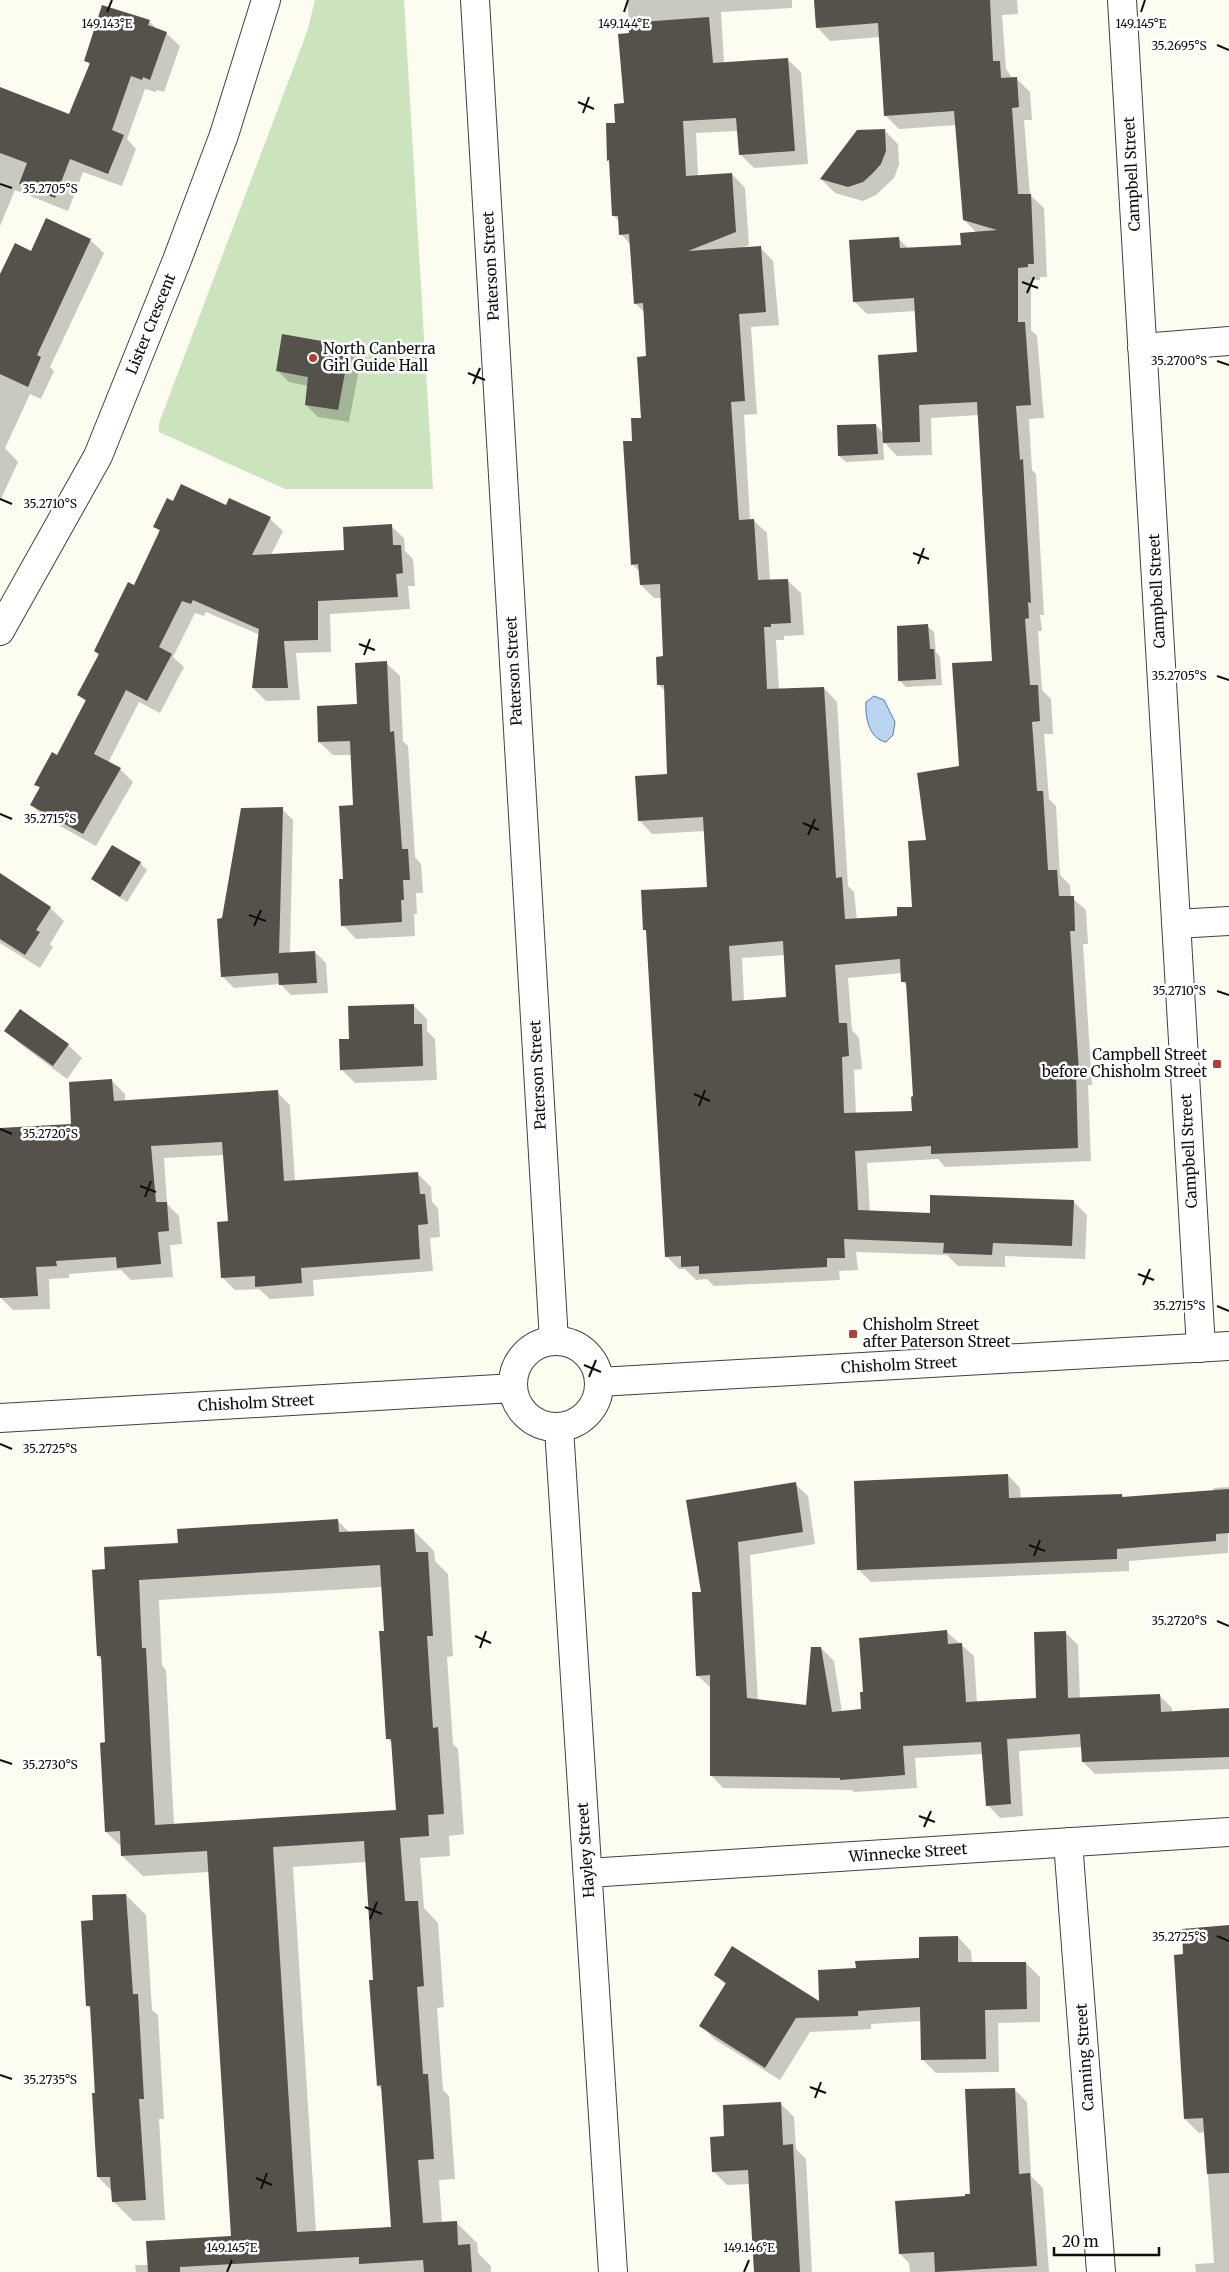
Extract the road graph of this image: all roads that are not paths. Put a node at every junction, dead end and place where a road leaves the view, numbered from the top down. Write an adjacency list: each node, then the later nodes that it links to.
1 (266, 0): 6 (street, Lister Crescent)
2 (475, 0): 9 (street, Paterson Street)
3 (1122, 0): 5 (street, Campbell Street)
4 (1229, 342): 5 (street)
5 (1142, 348): 8 (street, Campbell Street)
6 (2, 620)
7 (1229, 921): 8 (street)
8 (1176, 924): 11 (street, Campbell Street)
9 (554, 1341): 12 (street); 13 (street)
10 (1229, 1346): 11 (street, Chisholm Street)
11 (1201, 1348): 12 (street, Chisholm Street)
12 (599, 1382): 15 (street)
13 (513, 1388): 14 (street, Chisholm Street); 15 (street)
14 (0, 1418)
15 (559, 1428): 18 (street, Hayley Street)
16 (1229, 1832): 17 (street, Winnecke Street)
17 (1068, 1842): 18 (street, Winnecke Street); 20 (street, Canning Street)
18 (588, 1873): 19 (street, Hayley Street)
19 (613, 2272)
20 (1101, 2272)

